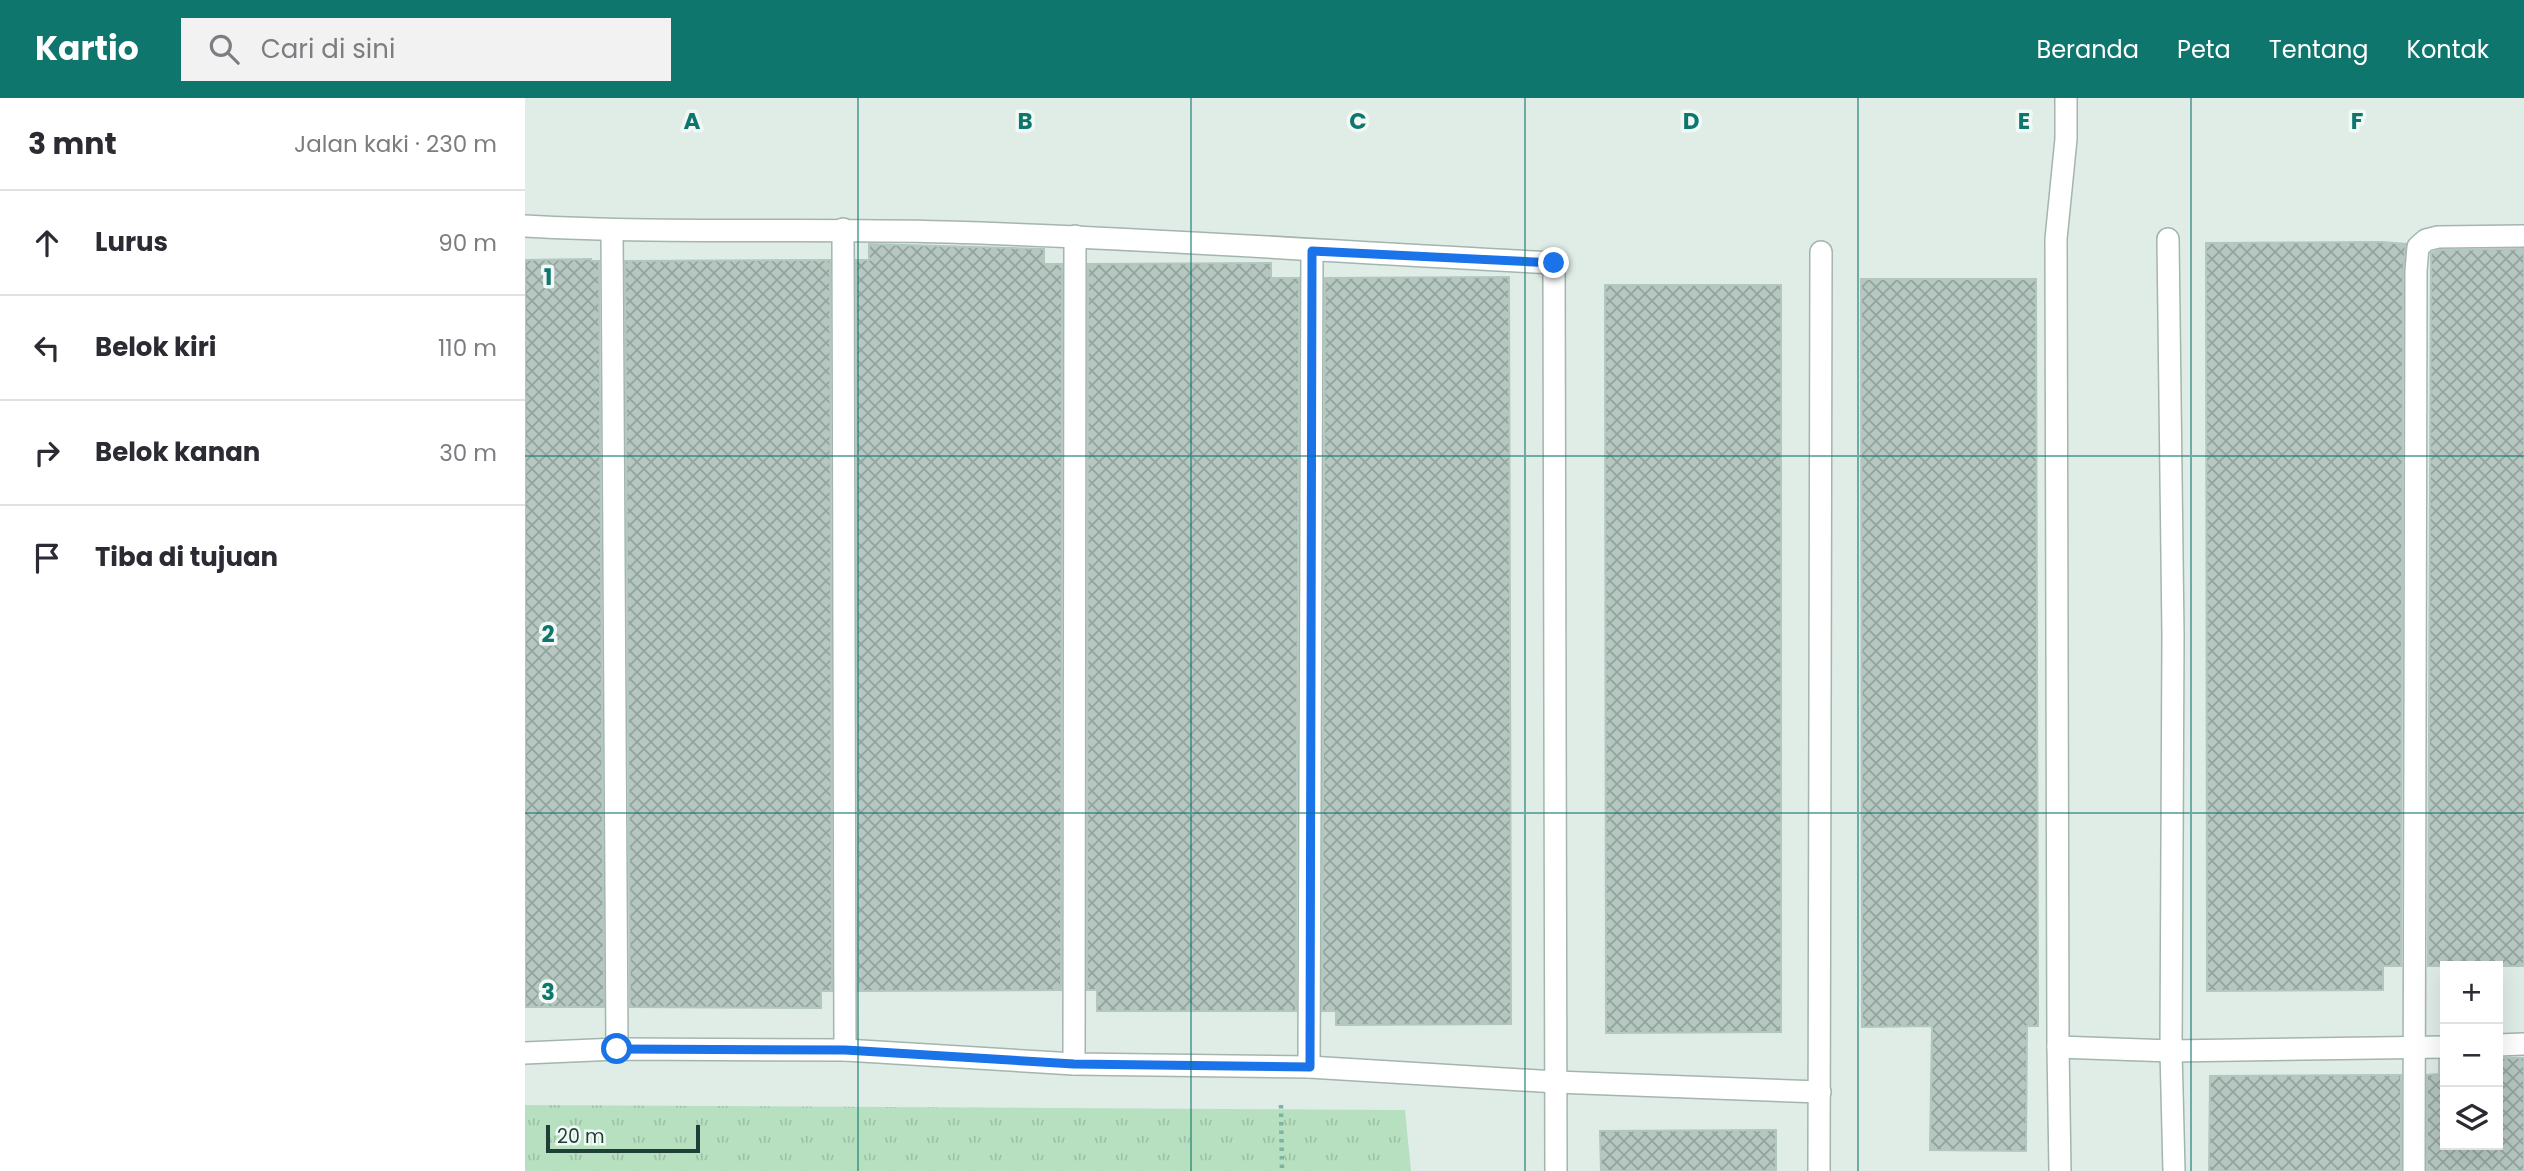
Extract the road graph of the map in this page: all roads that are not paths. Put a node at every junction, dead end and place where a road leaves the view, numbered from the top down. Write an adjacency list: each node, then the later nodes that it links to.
1 (2066, 98): 12 (street)
2 (525, 226): 4 (street)
3 (843, 229): 4 (street); 5 (street); 16 (street)
4 (612, 231): 14 (street)
5 (1075, 236): 8 (street); 19 (street)
6 (2524, 236): 15 (street)
7 (2168, 239): 17 (street)
8 (1312, 251): 20 (street); 21 (street)
9 (1821, 252): 22 (street)
10 (2524, 1044): 11 (street)
11 (2503, 1045)
12 (2058, 1047): 17 (street); 25 (street)
13 (2440, 1047): 15 (street)
14 (617, 1049): 16 (street); 18 (street)
15 (2415, 1049): 17 (street); 27 (street)
16 (845, 1050): 19 (street)
17 (2171, 1051): 26 (street)
18 (525, 1053)
19 (1074, 1064): 20 (street)
20 (1310, 1067): 21 (street)
21 (1556, 1082): 22 (street); 23 (street)
22 (1821, 1093): 24 (street)
23 (1556, 1171)
24 (1819, 1171)
25 (2060, 1171)
26 (2174, 1171)
27 (2414, 1171)

